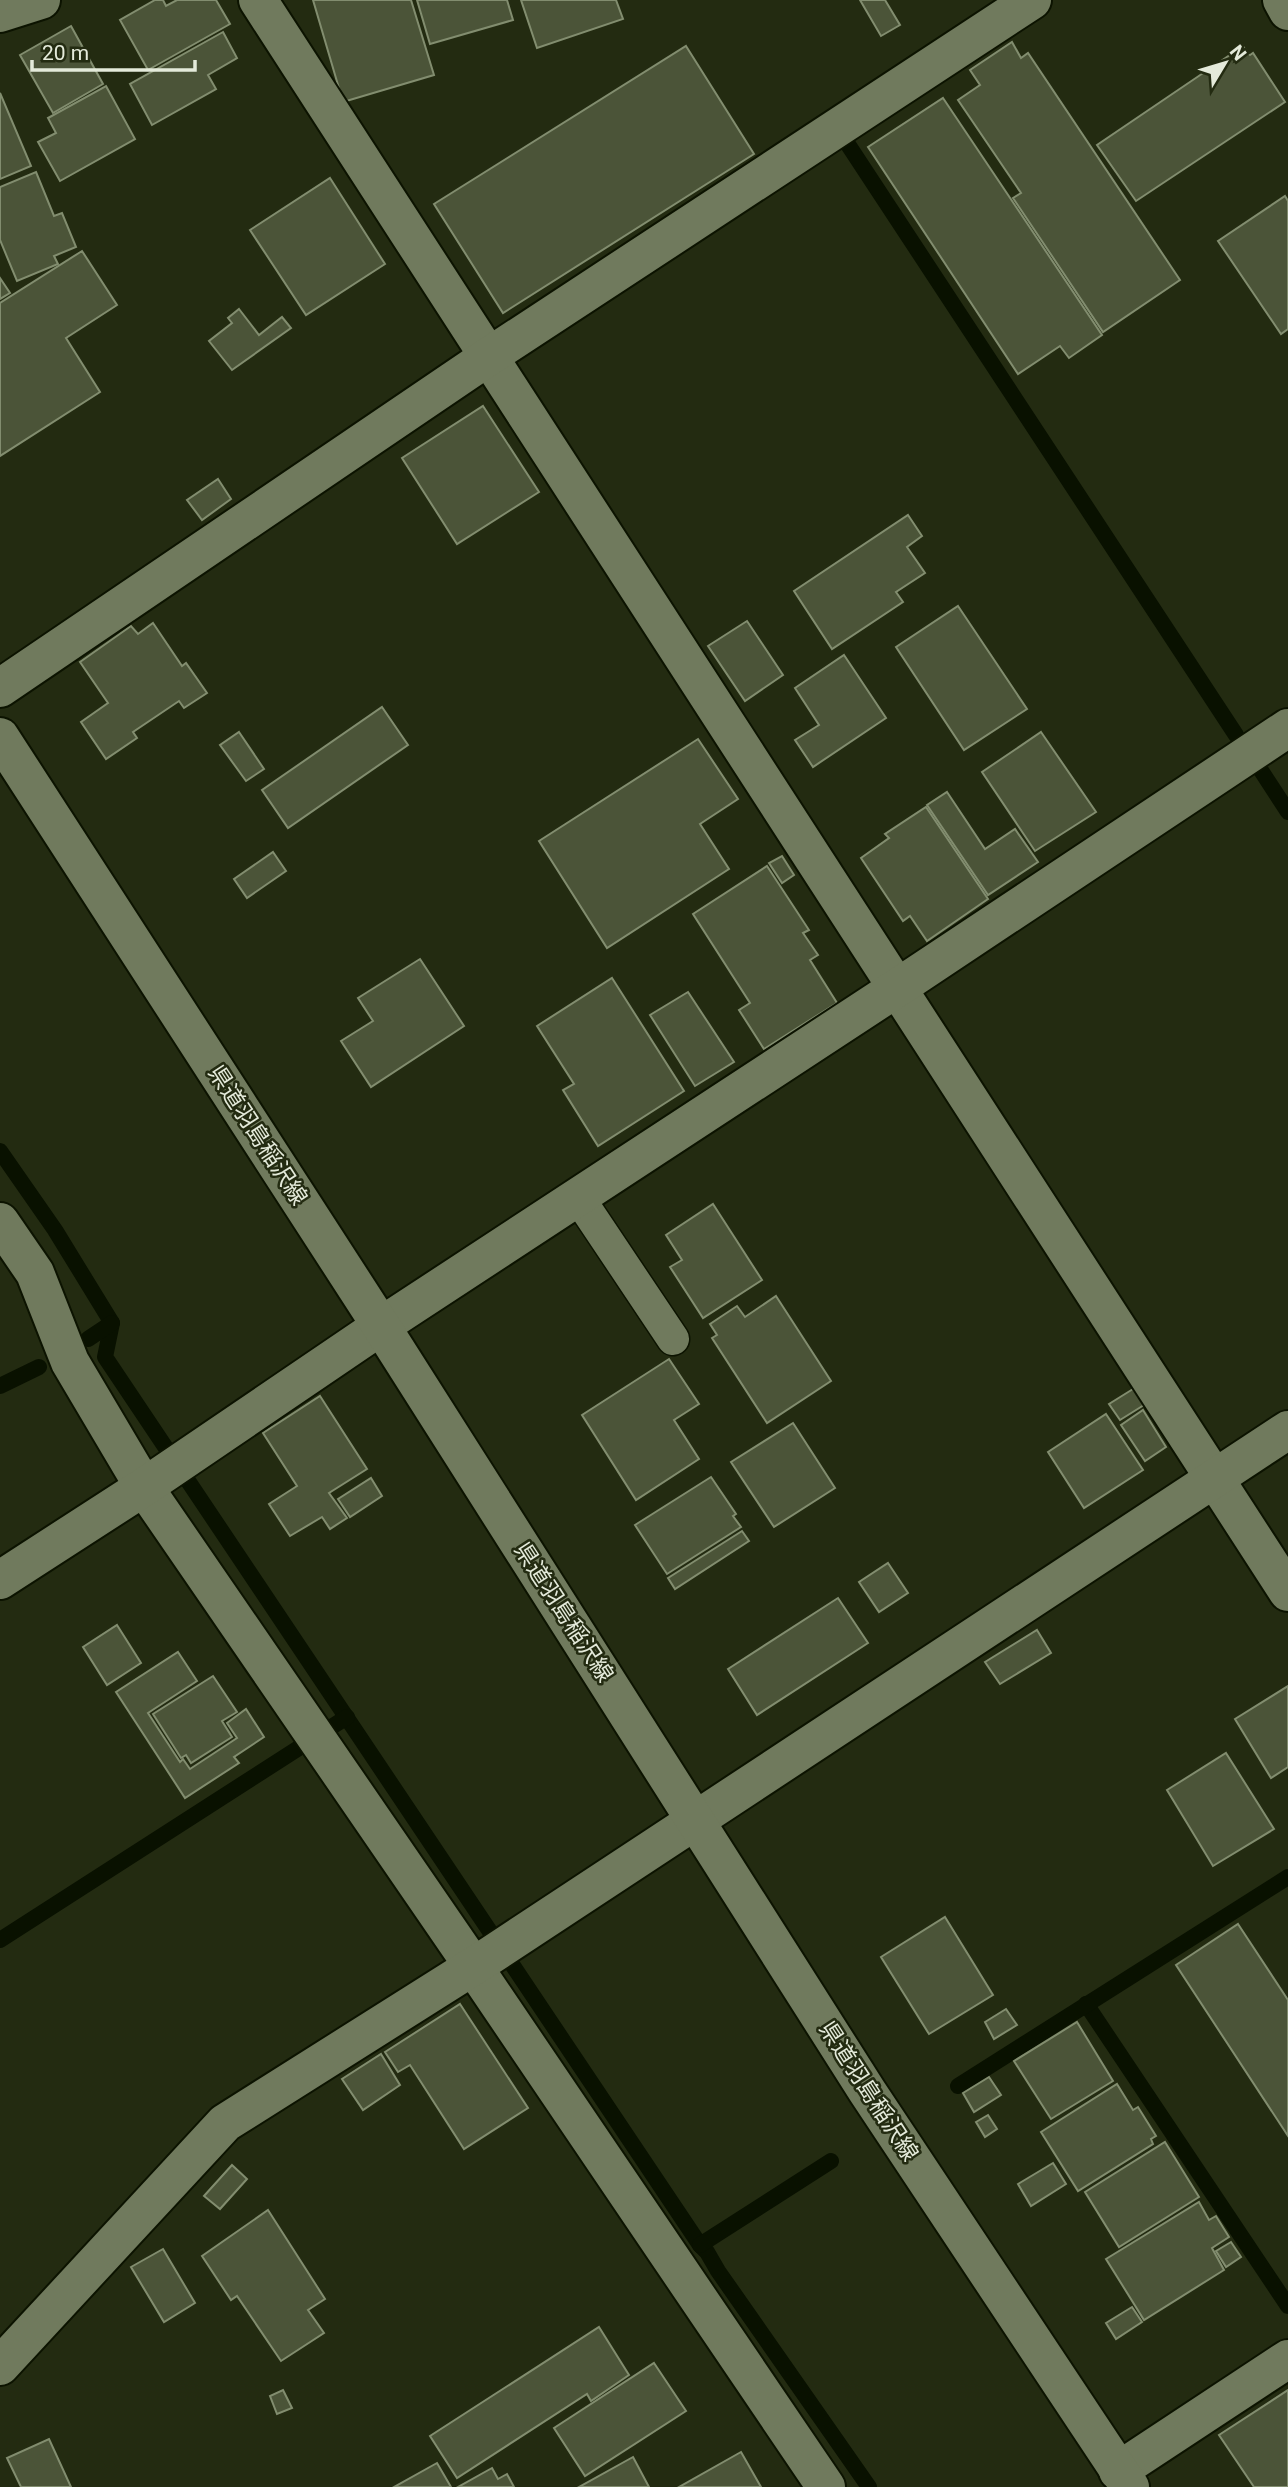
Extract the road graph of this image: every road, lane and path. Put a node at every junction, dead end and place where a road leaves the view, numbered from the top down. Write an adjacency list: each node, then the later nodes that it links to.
1 (41, 0): 6 (street)
2 (258, 0): 7 (street)
3 (1032, 0): 7 (street)
4 (1282, 0): 5 (street)
5 (1288, 11)
6 (0, 13)
7 (488, 357): 8 (street); 11 (street)
8 (0, 688)
9 (1288, 728): 11 (street)
10 (0, 737): 14 (street, 県道羽島稲沢線)
11 (898, 988): 12 (street); 18 (street)
12 (578, 1197): 14 (street); 15 (lane)
13 (0, 1223): 17 (street)
14 (381, 1326): 17 (street); 21 (street, 県道羽島稲沢線)
15 (673, 1339)
16 (1288, 1430): 18 (street)
17 (169, 1469): 19 (street); 22 (street)
18 (1214, 1479): 20 (street); 21 (street)
19 (0, 1580)
20 (1288, 1592)
21 (697, 1820): 22 (street); 25 (street, 県道羽島稲沢線)
22 (480, 1962): 24 (street); 26 (street)
23 (1288, 2359): 25 (street)
24 (0, 2366)
25 (1124, 2479)
26 (826, 2487)

